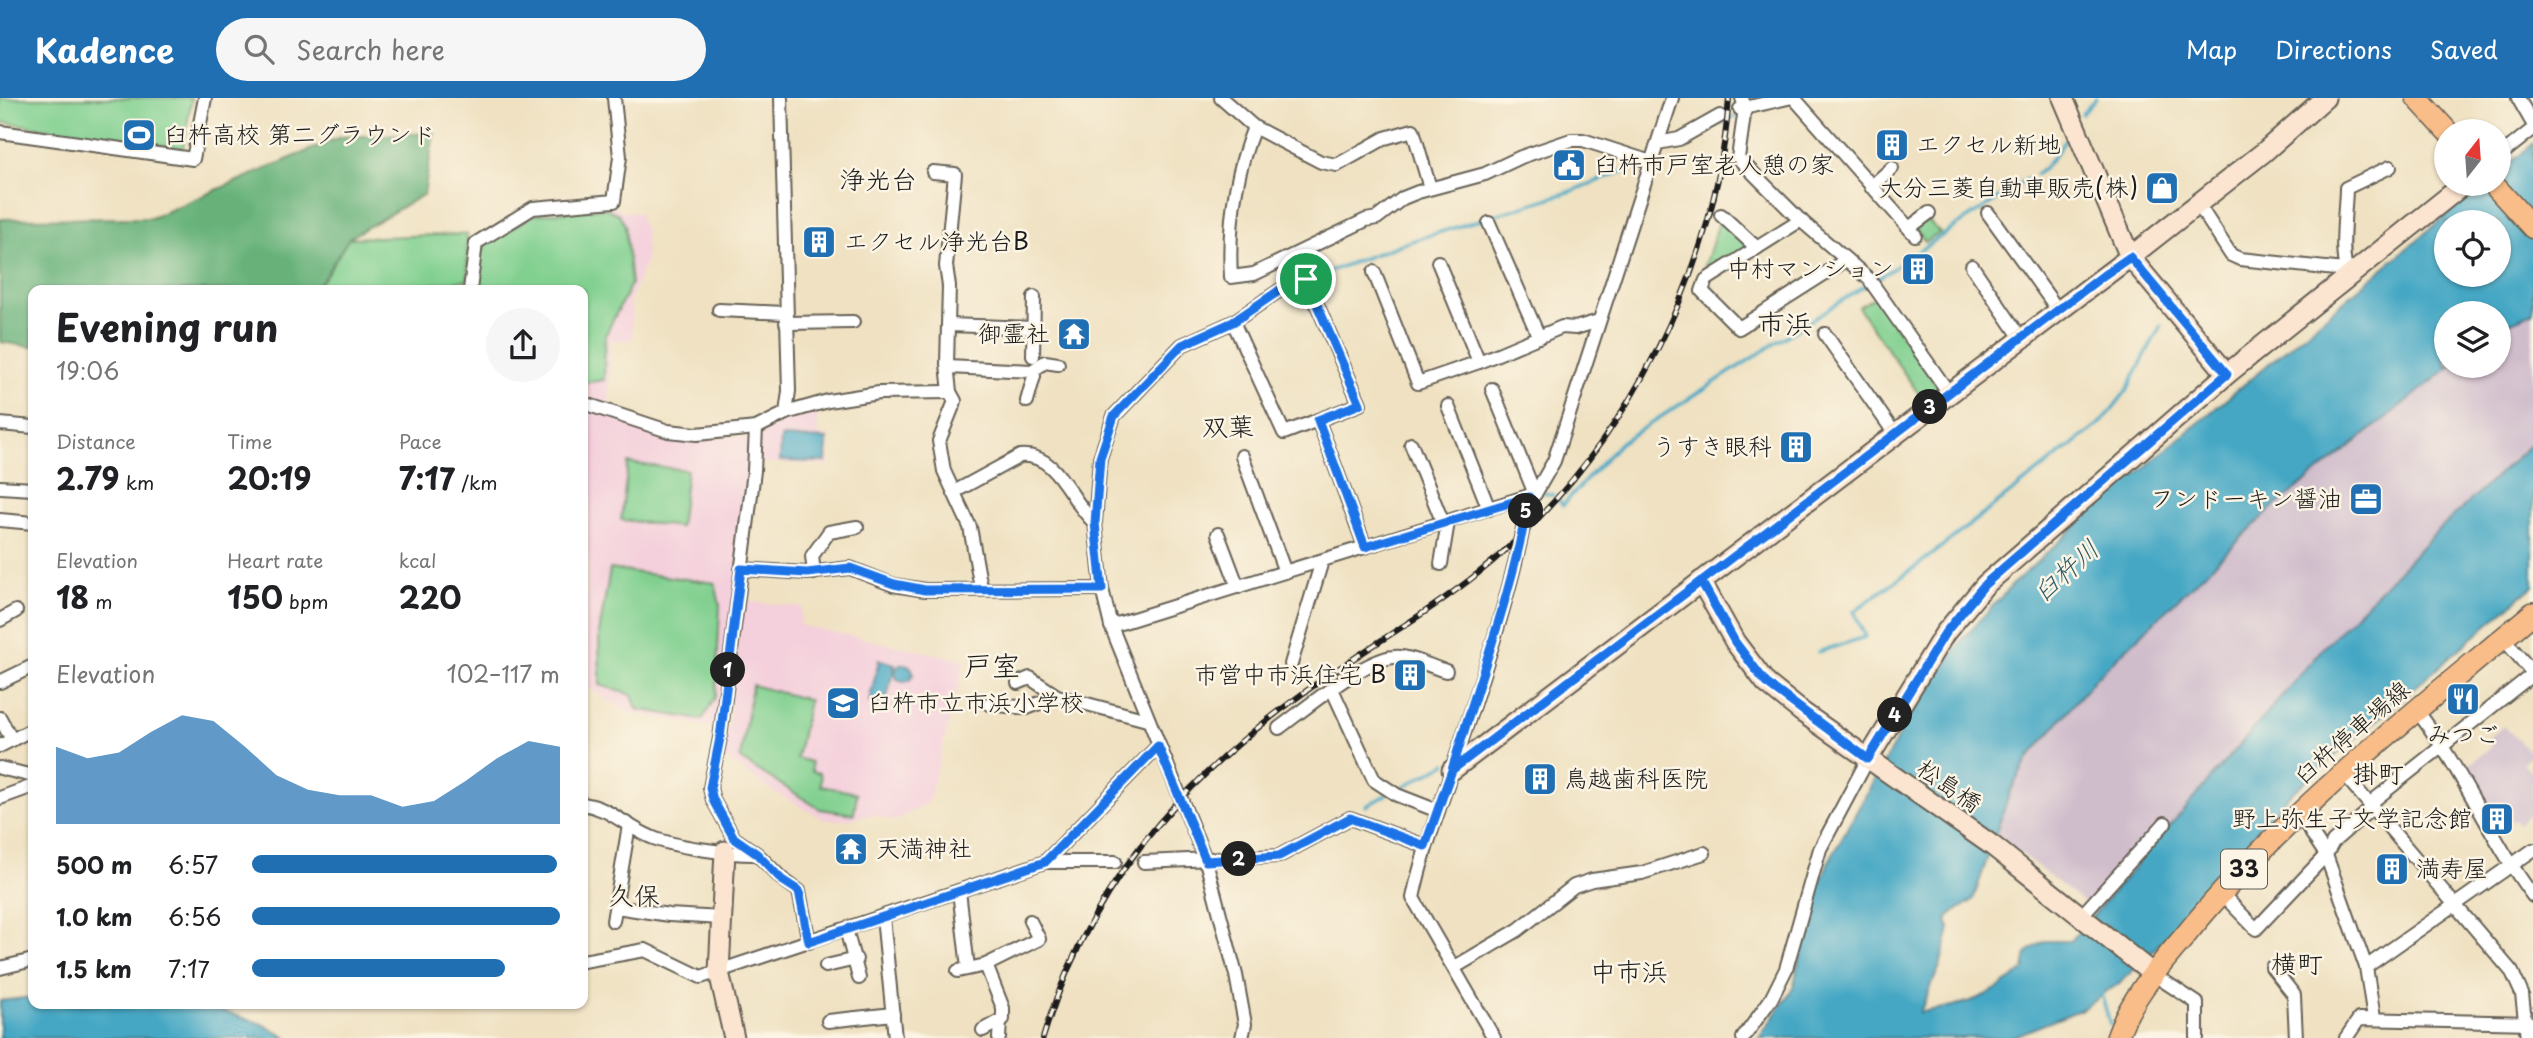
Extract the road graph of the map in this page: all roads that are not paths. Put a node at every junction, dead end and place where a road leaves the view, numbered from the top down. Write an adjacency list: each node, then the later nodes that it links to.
1 (205, 98): 18 (street)
2 (614, 98): 43 (street)
3 (781, 98): 47 (street)
4 (1221, 98): 16 (street)
5 (1672, 98): 19 (street)
6 (1788, 98): 12 (street)
7 (2063, 98): 37 (street)
8 (2325, 98): 29 (street)
9 (2417, 98): 14 (main road)
10 (2518, 98): 15 (street)
11 (1797, 101): 25 (street)
12 (1741, 105): 33 (street)
13 (1720, 116): 19 (street)
14 (2436, 119)
15 (2533, 124)
16 (1254, 127): 26 (street); 26 (street)
17 (2533, 130): 20 (street)
18 (0, 132)
19 (1658, 143): 21 (street)
20 (2511, 147)
21 (1651, 162): 26 (street); 48 (street)
22 (2390, 167): 42 (street)
23 (1892, 168): 25 (street)
24 (933, 172): 51 (street)
25 (1871, 187): 30 (street)
26 (1430, 188)
27 (2448, 196): 42 (street)
28 (2504, 196): 35 (main road)
29 (2197, 204): 37 (street); 42 (street)
30 (1929, 213)
31 (1988, 213): 46 (street)
32 (1721, 215): 36 (street)
33 (1801, 220): 36 (street); 38 (street)
34 (1489, 223): 54 (street)
35 (2533, 228)
36 (1757, 248): 38 (street)
37 (2130, 257): 46 (street); 61 (street)
38 (1846, 260): 64 (street)
39 (1438, 262): 57 (street)
40 (1972, 266): 55 (street)
41 (1374, 272): 57 (street)
42 (2348, 273): 61 (street)
43 (471, 285)
44 (1034, 296): 52 (street)
45 (719, 310): 47 (street)
46 (2058, 310): 55 (street)
47 (785, 318): 49 (street); 68 (street)
48 (1599, 321): 54 (street); 79 (street)
49 (853, 322)
50 (1233, 322): 69 (street); 69 (street); 84 (street)
51 (948, 324): 52 (street); 59 (street)
52 (1034, 328): 56 (street)
53 (1825, 334): 73 (street)
54 (1539, 337): 57 (street)
55 (2021, 338): 64 (street)
56 (1033, 356)
57 (1479, 362)
58 (1058, 364): 60 (street)
59 (948, 367): 60 (street); 63 (street)
60 (1032, 371): 65 (street)
61 (2227, 374): 119 (street)
62 (1492, 389): 79 (street)
63 (950, 392): 68 (street); 78 (street)
64 (1949, 393): 73 (street)
65 (1027, 401)
66 (588, 404): 72 (street)
67 (1448, 407): 80 (street)
68 (786, 413): 72 (street)
69 (1318, 420): 87 (street)
70 (0, 424): 71 (street)
71 (28, 427)
72 (756, 428): 90 (street)
73 (1895, 434): 93 (street)
74 (1411, 444): 82 (street)
75 (1241, 456): 91 (street)
76 (0, 486): 77 (street)
77 (28, 489)
78 (954, 492): 84 (street); 95 (street)
79 (1532, 496): 80 (street); 121 (street)
80 (1489, 509): 82 (street)
81 (0, 520): 83 (street)
82 (1446, 522): 87 (street); 89 (street)
83 (28, 523)
84 (1095, 523): 96 (street)
85 (857, 527): 92 (street)
86 (1218, 534): 94 (street)
87 (1365, 547): 88 (street)
88 (1322, 561): 91 (street); 102 (street)
89 (1441, 564)
90 (741, 569): 92 (street); 136 (street)
91 (1285, 572): 94 (street)
92 (814, 573): 95 (street)
93 (1701, 581): 119 (street, 松島橋); 121 (street)
94 (1238, 587): 100 (street)
95 (981, 588): 96 (street)
96 (1102, 589): 100 (street)
97 (16, 611): 99 (street)
98 (2533, 612): 101 (main road, 臼杵停車場線 / 33)
99 (0, 620)
100 (1111, 626): 113 (street)
101 (2503, 638): 105 (street); 111 (main road, 臼杵停車場線 / 33)
102 (1291, 664)
103 (28, 668): 106 (street)
104 (1446, 671): 108 (street)
105 (2533, 673): 118 (street)
106 (0, 682)
107 (1018, 683): 109 (street)
108 (1332, 689): 114 (street); 128 (street)
109 (1057, 695): 110 (street); 113 (street)
110 (989, 704)
111 (2417, 711): 118 (street); 122 (main road, 臼杵停車場線 / 33)
112 (0, 718): 116 (street)
113 (1147, 720): 117 (street)
114 (1279, 728)
115 (28, 732): 116 (street)
116 (6, 743)
117 (1158, 746): 138 (street); 139 (street)
118 (2445, 746): 127 (street); 142 (street)
119 (1872, 762): 149 (street, 松島橋); 178 (street)
120 (0, 768): 123 (street)
121 (1452, 770): 128 (street)
122 (2343, 773): 127 (street); 129 (main road, 臼杵停車場線 / 33)
123 (28, 775)
124 (28, 788): 125 (street)
125 (0, 798)
126 (588, 805): 131 (street)
127 (2372, 808): 137 (street); 146 (street)
128 (1437, 811): 132 (street)
129 (2299, 814): 137 (street); 144 (main road, 臼杵停車場線 / 33)
130 (2165, 823): 149 (street)
131 (629, 825): 134 (street); 147 (street)
132 (1425, 846): 138 (street); 160 (street)
133 (2533, 850): 142 (street)
134 (725, 851): 136 (street); 150 (street)
135 (1704, 853): 160 (street)
136 (757, 854): 154 (street)
137 (2326, 855): 144 (street); 162 (street)
138 (1206, 861): 141 (street); 176 (street)
139 (1045, 862): 140 (street); 143 (street)
140 (1115, 862)
141 (1144, 862)
142 (2511, 867): 145 (street); 146 (street)
143 (959, 891): 148 (street); 158 (street)
144 (2220, 892): 164 (main road, 臼杵停車場線 / 33)
145 (2533, 896)
146 (2456, 905): 162 (street); 171 (street)
147 (616, 907): 150 (street); 151 (street)
148 (883, 917): 153 (street); 167 (street)
149 (2084, 917): 164 (street, 松島橋)
150 (722, 918): 165 (street)
151 (613, 921)
152 (1030, 921): 158 (street)
153 (846, 929): 154 (street); 155 (street)
154 (809, 942): 165 (street)
155 (856, 959): 159 (street); 166 (street)
156 (588, 960): 165 (street)
157 (28, 961): 163 (street)
158 (986, 965): 170 (street)
159 (826, 966)
160 (1455, 967): 177 (street)
161 (2272, 967): 181 (street)
162 (2366, 967): 168 (street)
163 (0, 968)
164 (2147, 970): 179 (main road, 臼杵停車場線 / 33); 180 (street)
165 (719, 972): 173 (street)
166 (859, 978)
167 (892, 1014): 169 (street); 174 (street)
168 (2374, 1018): 171 (street); 182 (street)
169 (828, 1021)
170 (1000, 1021): 172 (street); 175 (street)
171 (2530, 1023): 183 (street)
172 (983, 1030)
173 (734, 1038)
174 (895, 1038)
175 (999, 1038)
176 (1242, 1038)
177 (1494, 1038)
178 (1743, 1038)
179 (2117, 1038)
180 (2197, 1038)
181 (2296, 1038)
182 (2346, 1038)
183 (2527, 1038)

